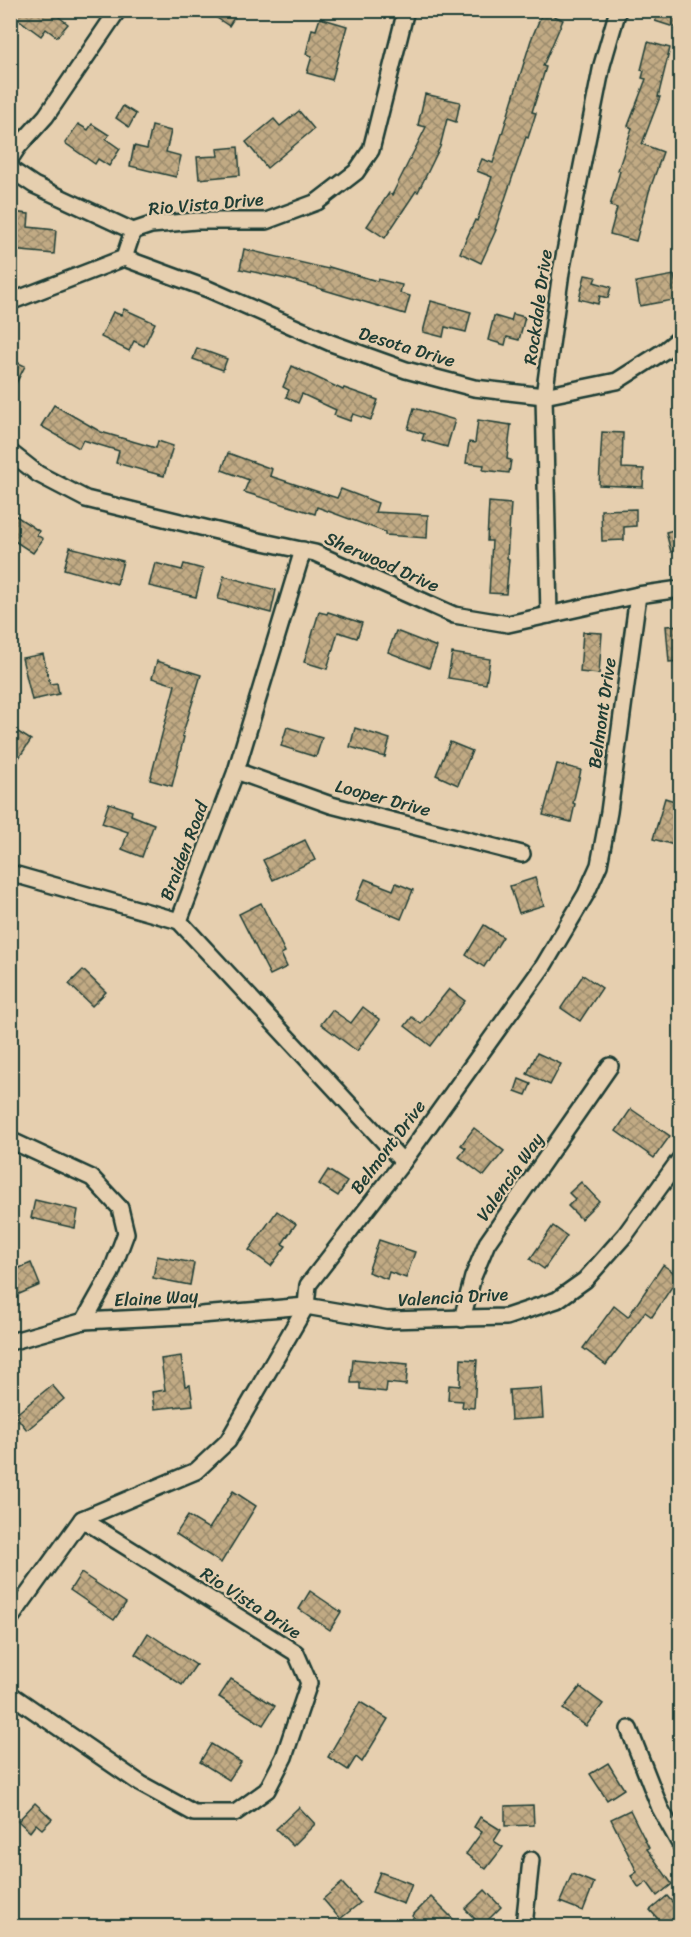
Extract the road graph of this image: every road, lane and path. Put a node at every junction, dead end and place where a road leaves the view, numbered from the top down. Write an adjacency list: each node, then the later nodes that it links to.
1 (118, 10): 4 (street)
2 (406, 10): 5 (street, Rio Vista Drive)
3 (618, 10): 9 (street, Rockdale Drive)
4 (10, 161): 5 (street)
5 (133, 231): 6 (street, Rio Vista Drive)
6 (124, 258): 7 (street); 9 (street, Desota Drive)
7 (10, 302)
8 (681, 338): 9 (street, Desota Drive)
9 (544, 396): 14 (street, Rockdale Drive)
10 (10, 452): 11 (street, Sherwood Drive)
11 (303, 550): 14 (street, Sherwood Drive); 15 (street, Braiden Road)
12 (681, 589): 13 (street, Sherwood Drive)
13 (638, 595): 14 (street, Sherwood Drive); 22 (street, Belmont Drive)
14 (549, 615)
15 (236, 771): 16 (street, Looper Drive); 18 (street, Braiden Road)
16 (522, 854)
17 (10, 873): 18 (street)
18 (179, 921): 22 (street, Braiden Road)
19 (610, 1066): 24 (street, Valencia Way)
20 (10, 1140): 25 (street)
21 (681, 1159): 24 (street, Valencia Drive)
22 (403, 1162): 23 (street, Belmont Drive)
23 (306, 1306): 24 (street, Valencia Drive); 25 (street, Elaine Way); 27 (street, Belmont Drive)
24 (462, 1320)
25 (84, 1321): 26 (street, Elaine Way)
26 (10, 1342)
27 (82, 1519): 28 (street); 29 (street, Rio Vista Drive)
28 (10, 1619)
29 (10, 1694)
30 (629, 1729): 31 (street)
31 (681, 1844)
32 (531, 1860): 33 (street)
33 (524, 1926)

